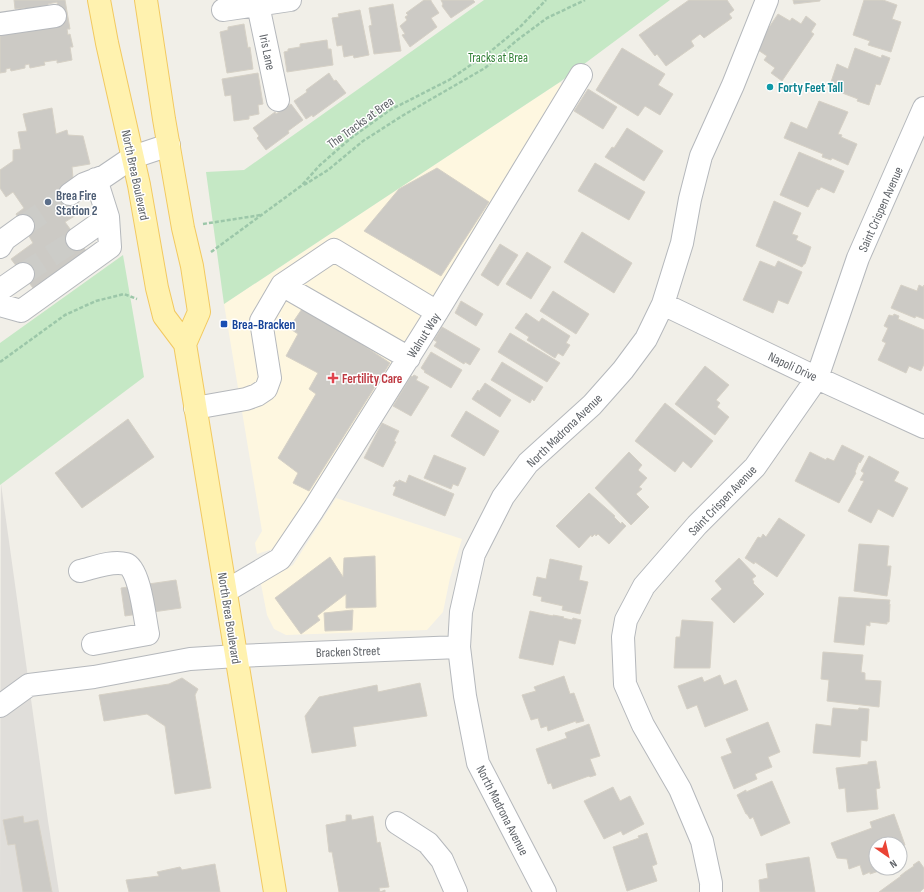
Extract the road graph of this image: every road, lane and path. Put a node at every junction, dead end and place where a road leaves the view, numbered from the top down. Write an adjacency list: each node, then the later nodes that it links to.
1 (99, 0): 15 (main road, North Brea Boulevard)
2 (146, 0): 14 (main road)
3 (290, 0): 7 (street)
4 (546, 0): 17 (path, The Tracks at Brea)
5 (585, 0): 17 (path)
6 (767, 0): 31 (street, North Madrona Avenue)
7 (258, 5): 8 (street); 12 (street, Iris Lane)
8 (223, 10)
9 (55, 16): 10 (street)
10 (0, 24)
11 (581, 75): 32 (street, Walnut Way)
12 (278, 100)
13 (924, 108): 36 (street, Saint Crispen Avenue)
14 (169, 145): 15 (street); 22 (main road)
15 (134, 157): 16 (street); 33 (main road, North Brea Boulevard)
16 (96, 179): 18 (street); 20 (street)
17 (302, 186): 19 (path, The Tracks at Brea)
18 (70, 194)
19 (262, 215): 22 (path); 25 (path, The Tracks at Brea)
20 (108, 217): 23 (street); 30 (street)
21 (23, 226): 24 (street)
22 (183, 228): 33 (main road)
23 (77, 239)
24 (0, 247)
25 (209, 253)
26 (23, 274): 28 (street)
27 (282, 285): 32 (street); 34 (street); 37 (street)
28 (0, 290)
29 (142, 300): 35 (path)
30 (0, 304)
31 (663, 304): 36 (street, Napoli Drive); 42 (street, North Madrona Avenue)
32 (437, 312): 34 (street, Walnut Way)
33 (186, 344): 37 (main road, North Brea Boulevard)
34 (409, 358): 40 (street, Walnut Way)
35 (0, 362)
36 (817, 378): 38 (street, Napoli Drive); 49 (street, Saint Crispen Avenue)
37 (195, 408): 40 (main road, North Brea Boulevard)
38 (924, 426)
39 (80, 571): 41 (street)
40 (226, 591): 43 (main road, North Brea Boulevard)
41 (93, 644)
42 (459, 647): 43 (street, Bracken Street); 48 (street, North Madrona Avenue)
43 (237, 656): 44 (street, Bracken Street); 46 (main road, North Brea Boulevard)
44 (0, 706)
45 (397, 823): 47 (street)
46 (275, 892)
47 (456, 892)
48 (545, 892)
49 (711, 892)

